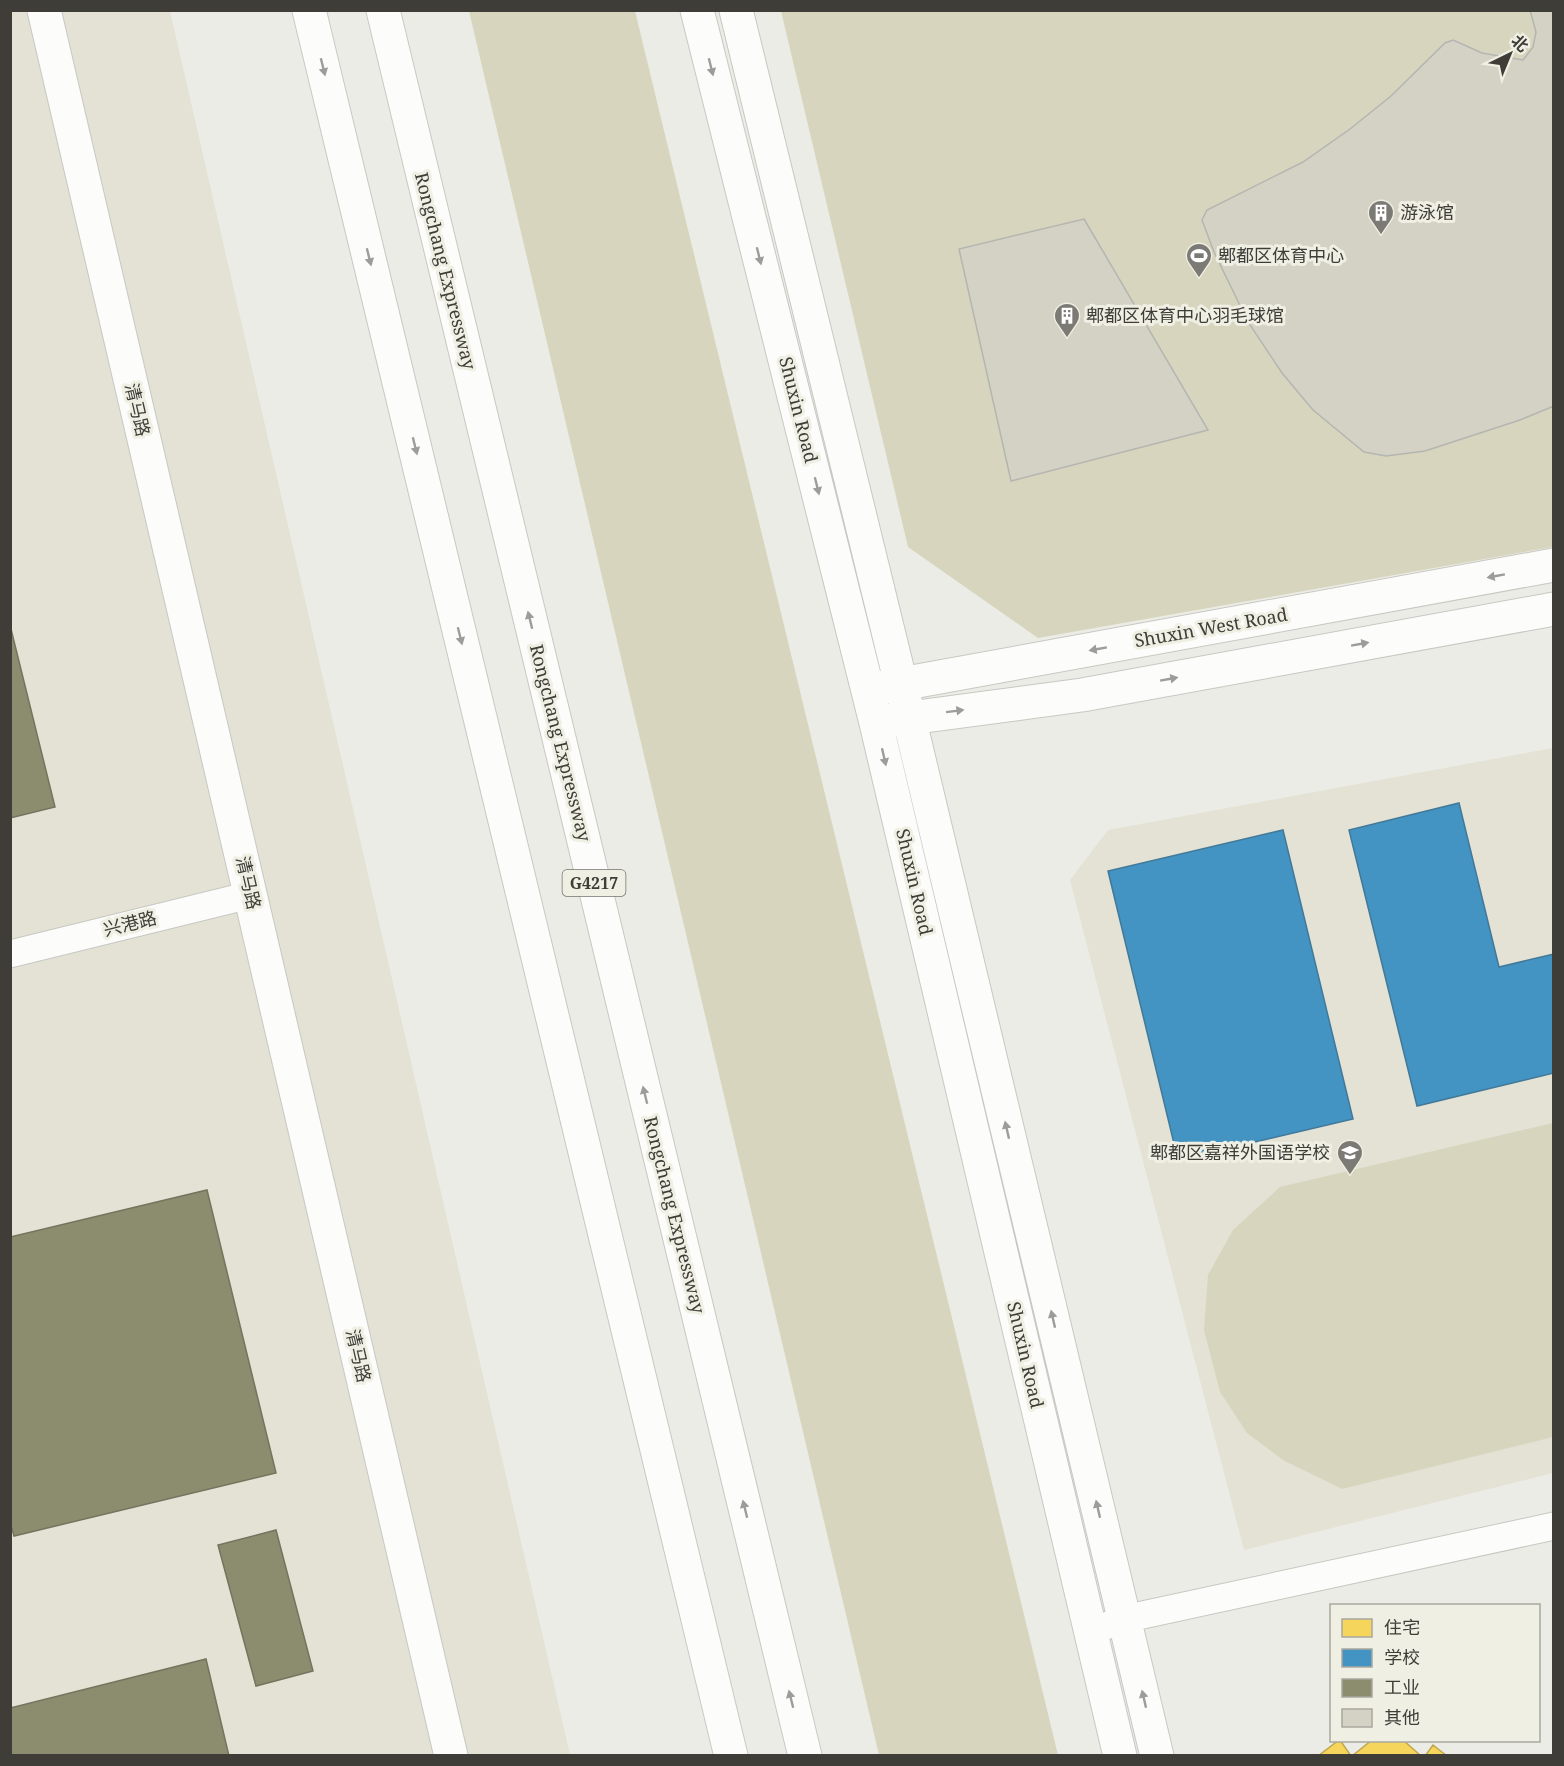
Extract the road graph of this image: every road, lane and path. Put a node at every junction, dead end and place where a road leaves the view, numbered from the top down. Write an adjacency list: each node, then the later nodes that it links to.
1 (44, 10): 12 (main road, 清马路)
2 (309, 10): 18 (main road, one-way to 18)
3 (382, 10): 19 (main road, Rongchang Expressway / G4217, one-way to 3)
4 (697, 10): 9 (main road, Shuxin Road, one-way to 9)
5 (736, 10): 8 (main road, Shuxin Road)
6 (1554, 566): 8 (main road, Shuxin West Road, one-way to 8)
7 (1554, 609): 10 (main road, one-way to 7)
8 (901, 684): 9 (main road, Shuxin West Road); 10 (main road, Shuxin Road)
9 (868, 690): 11 (main road, Shuxin Road)
10 (908, 717): 11 (main road); 15 (main road, Shuxin Road, one-way to 10)
11 (876, 723): 16 (main road, Shuxin Road, one-way to 16)
12 (250, 895): 13 (street, 兴港路); 17 (main road, 清马路)
13 (10, 954)
14 (1554, 1526): 15 (street)
15 (1124, 1619): 16 (street); 21 (main road, Shuxin Road, one-way to 15)
16 (1090, 1632): 20 (main road, Shuxin Road)
17 (452, 1755)
18 (731, 1755)
19 (805, 1755)
20 (1120, 1755)
21 (1157, 1755)

